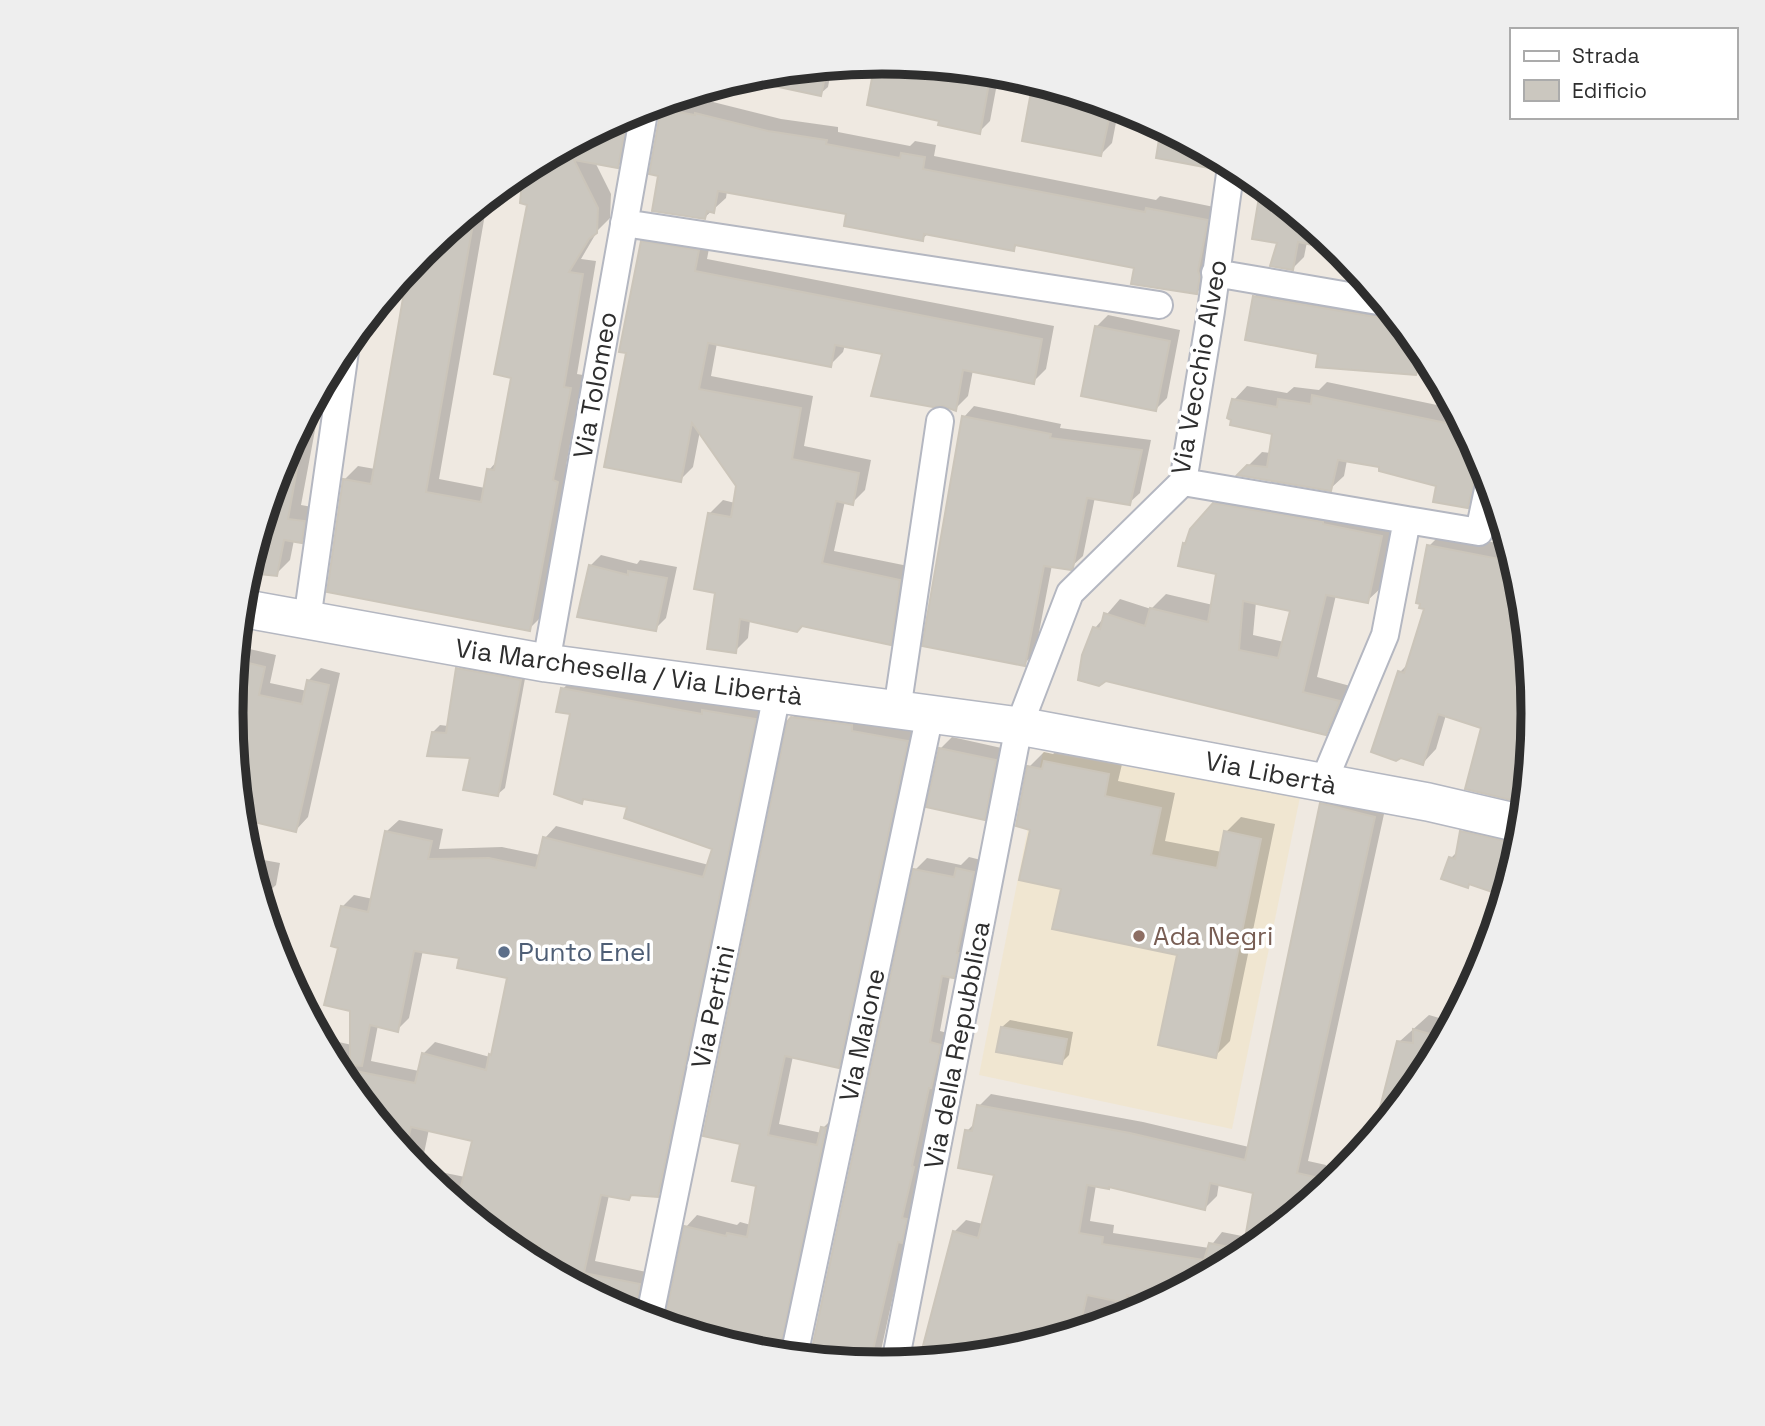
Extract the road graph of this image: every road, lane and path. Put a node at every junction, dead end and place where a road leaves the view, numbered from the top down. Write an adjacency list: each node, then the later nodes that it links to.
1 (643, 120): 3 (street, Via Tolomeo)
2 (1232, 177): 4 (street, Via Vecchio Alveo)
3 (624, 223): 6 (street); 14 (street, Via Tolomeo)
4 (1215, 273): 5 (street); 9 (street, Via Vecchio Alveo)
5 (1370, 300)
6 (1159, 305)
7 (342, 372): 13 (street)
8 (940, 421): 16 (street, Via Maione)
9 (1183, 482): 11 (street); 17 (street, Via Vecchio Alveo)
10 (1486, 501): 11 (street)
11 (1407, 520): 18 (street)
12 (251, 610): 13 (street, Via Marchesella / Via Libertà)
13 (307, 620): 14 (street, Via Marchesella / Via Libertà)
14 (546, 663): 15 (street, Via Marchesella / Via Libertà)
15 (777, 694): 16 (street, Via Marchesella / Via Libertà); 20 (street, Via Pertini)
16 (914, 712): 17 (street, Via Marchesella / Via Libertà); 21 (street, Via Maione)
17 (1019, 726): 18 (street, Via Libertà); 22 (street, Via della Repubblica)
18 (1323, 783): 19 (street, Via Libertà)
19 (1513, 822)
20 (651, 1309)
21 (796, 1346)
22 (897, 1352)

